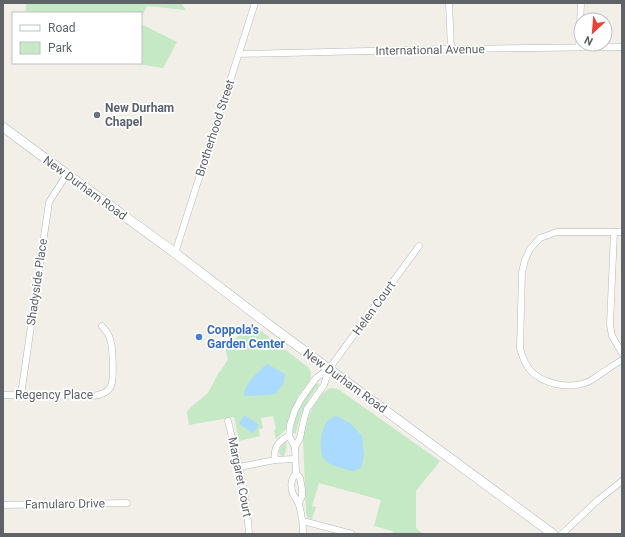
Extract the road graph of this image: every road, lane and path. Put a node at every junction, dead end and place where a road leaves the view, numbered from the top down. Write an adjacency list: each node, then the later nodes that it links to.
1 (255, 3): 5 (street, Brotherhood Street)
2 (449, 3): 4 (street)
3 (573, 47): 4 (street, International Avenue)
4 (451, 49): 5 (street, International Avenue)
5 (239, 54): 11 (street, Brotherhood Street)
6 (3, 127): 7 (main road, New Durham Road)
7 (67, 174): 11 (main road, New Durham Road); 17 (street, Shadyside Place)
8 (614, 232): 9 (street); 13 (street); 14 (street)
9 (622, 232)
10 (420, 246): 15 (street, Helen Court)
11 (175, 253): 15 (main road, New Durham Road)
12 (102, 326): 17 (street, Regency Place)
13 (622, 354)
14 (622, 360)
15 (329, 369): 19 (street); 20 (street); 33 (main road, New Durham Road)
16 (3, 395): 17 (street, Regency Place)
17 (21, 395)
18 (228, 420): 23 (street, Margaret Court)
19 (289, 436): 20 (street); 22 (street)
20 (295, 447): 21 (street)
21 (295, 459): 22 (street); 24 (street)
22 (275, 460): 23 (street)
23 (239, 467): 30 (street, Margaret Court)
24 (296, 473): 27 (street); 27 (street)
25 (622, 481): 34 (street)
26 (127, 503): 28 (street, Famularo Drive)
27 (299, 503): 29 (street)
28 (3, 505)
29 (303, 521): 31 (street); 32 (street)
30 (249, 534)
31 (303, 534)
32 (352, 534)
33 (553, 534)
34 (562, 534)

